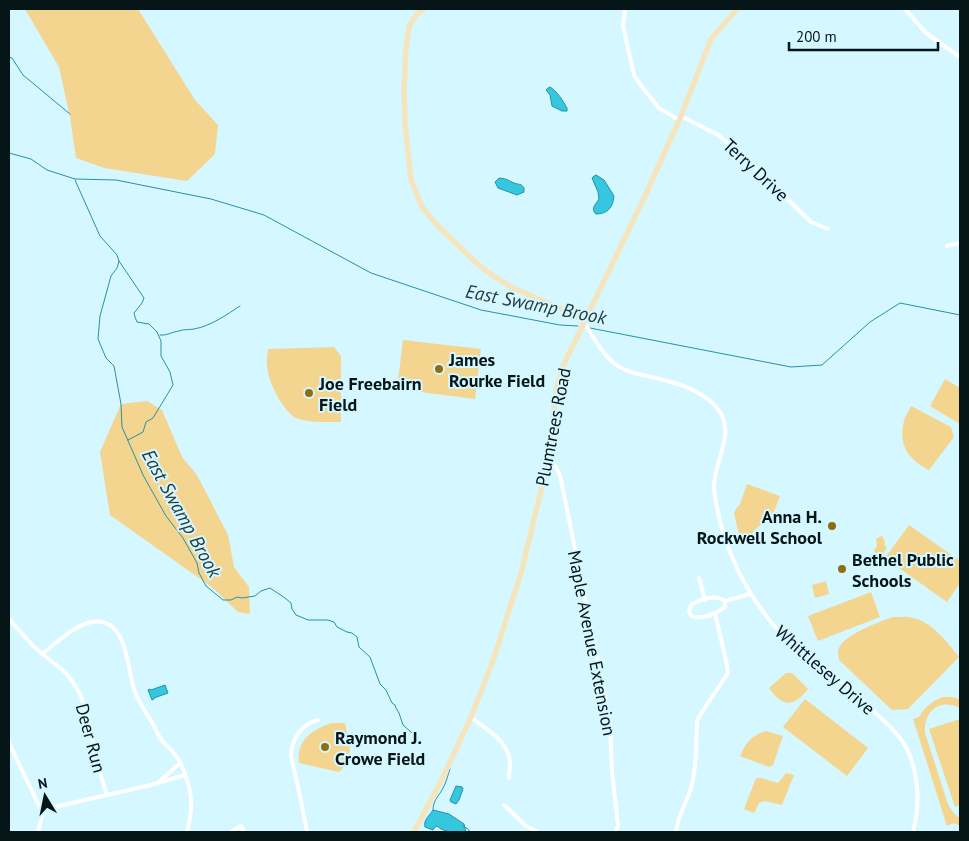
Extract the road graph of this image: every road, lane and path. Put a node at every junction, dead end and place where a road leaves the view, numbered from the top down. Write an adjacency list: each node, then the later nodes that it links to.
1 (424, 9): 10 (main road)
2 (625, 9): 6 (street, Terry Drive)
3 (737, 9): 6 (main road, Plumtrees Road)
4 (905, 9): 5 (street)
5 (960, 57)
6 (680, 118): 7 (street, Terry Drive); 10 (main road, Plumtrees Road)
7 (828, 229)
8 (960, 243): 9 (street)
9 (947, 246)
10 (584, 323): 11 (main road, Plumtrees Road); 13 (street, Whittlesey Drive)
11 (549, 458): 19 (main road, Plumtrees Road); 36 (street, Maple Avenue Extension)
12 (699, 578): 14 (street)
13 (750, 594): 15 (street); 38 (street, Whittlesey Drive)
14 (704, 600): 15 (street); 16 (street)
15 (725, 601): 16 (street)
16 (715, 613): 37 (street)
17 (9, 619): 18 (street, Deer Run)
18 (42, 654): 22 (street); 26 (street, Deer Run)
19 (471, 717): 24 (street); 34 (main road, Plumtrees Road)
20 (318, 720): 33 (street)
21 (9, 743): 28 (street)
22 (180, 763): 23 (street); 25 (street)
23 (185, 775): 25 (street); 30 (street)
24 (509, 778)
25 (158, 783): 26 (street)
26 (106, 795): 28 (street)
27 (504, 805): 35 (street)
28 (41, 810): 29 (street)
29 (38, 832)
30 (187, 832)
31 (231, 832): 32 (street)
32 (244, 832)
33 (307, 832)
34 (414, 832)
35 (538, 832)
36 (616, 832)
37 (676, 832)
38 (913, 832)

